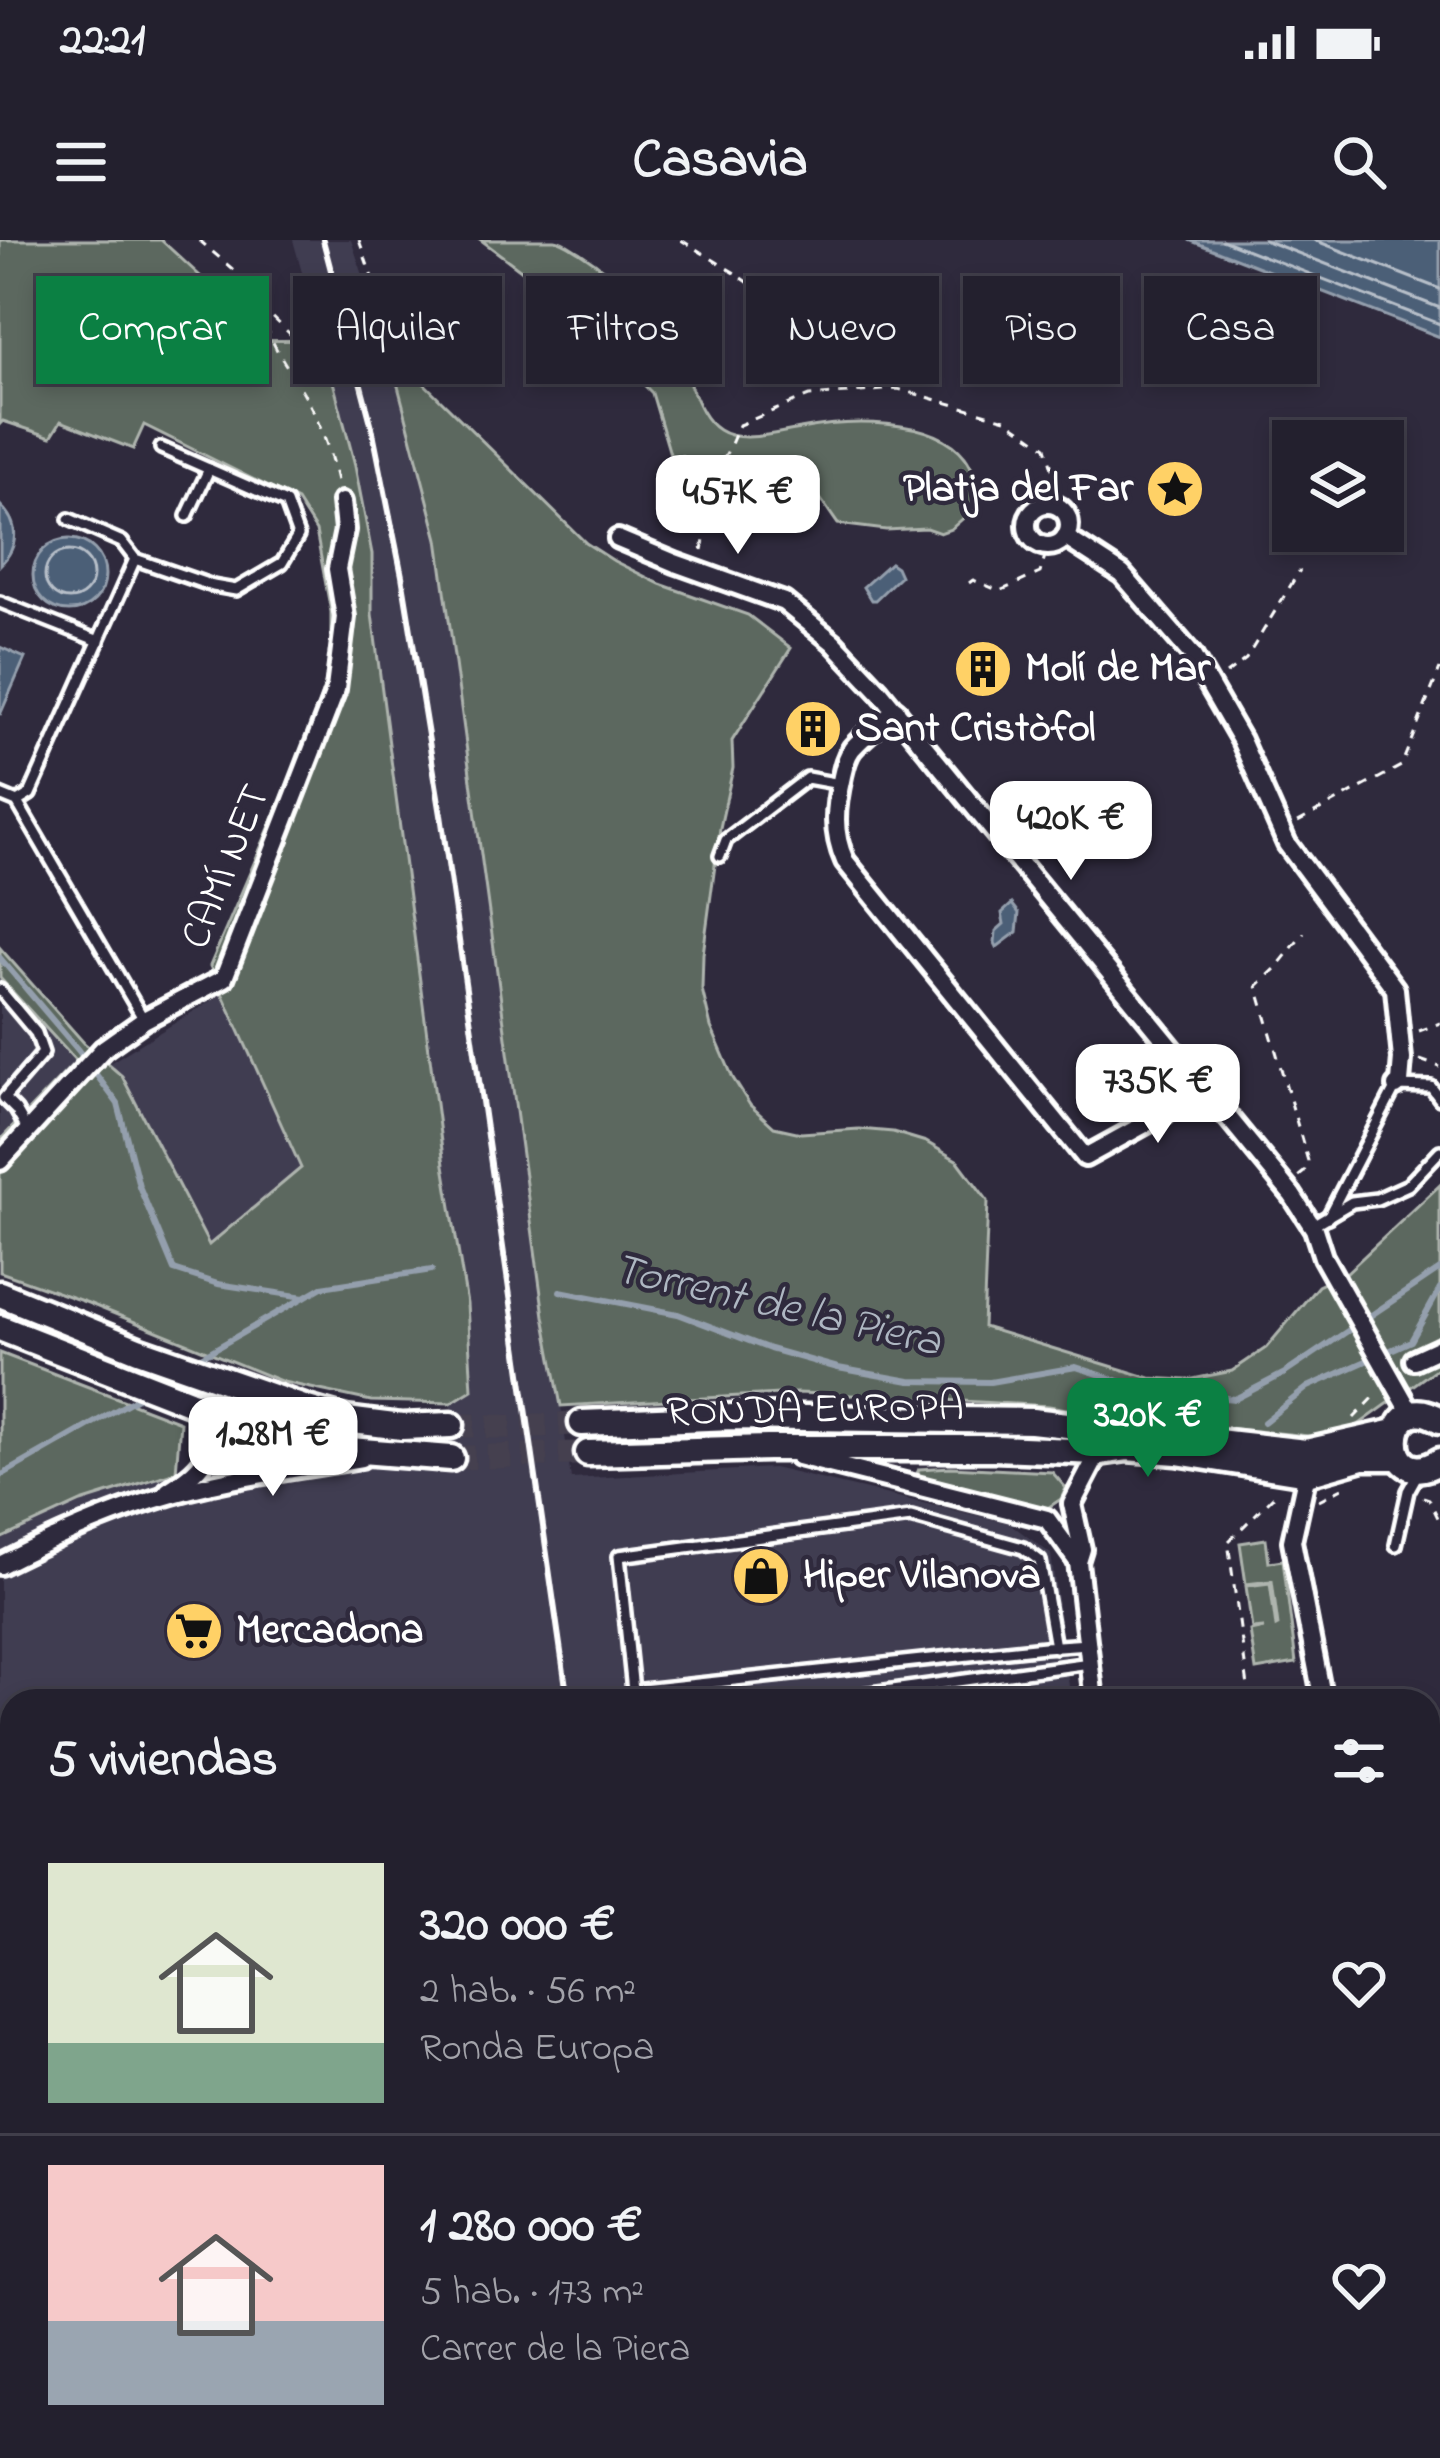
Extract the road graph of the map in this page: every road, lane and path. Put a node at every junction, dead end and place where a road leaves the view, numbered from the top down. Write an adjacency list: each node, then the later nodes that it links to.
1 (199, 240): 4 (path)
2 (359, 240): 5 (path, bridge)
3 (681, 240): 7 (path)
4 (239, 276)
5 (269, 314)
6 (269, 337): 10 (path)
7 (898, 389): 11 (path); 16 (path)
8 (161, 448): 9 (lane)
9 (209, 470): 12 (lane); 17 (lane)
10 (342, 502): 32 (street, CAMÍ NET)
11 (1057, 506): 15 (street); 15 (street)
12 (187, 516)
13 (69, 519): 17 (lane)
14 (618, 539): 24 (street)
15 (1057, 541): 19 (path); 23 (street)
16 (701, 552)
17 (135, 560): 21 (lane)
18 (1300, 570): 23 (path)
19 (968, 583)
20 (0, 602): 21 (lane)
21 (99, 641): 27 (lane)
22 (1440, 669): 28 (path)
23 (1210, 686): 28 (street)
24 (896, 710): 25 (street); 36 (street)
25 (840, 784): 29 (lane); 36 (street)
26 (0, 795): 27 (lane)
27 (17, 802): 32 (lane)
28 (1281, 832): 34 (street)
29 (720, 856)
30 (1304, 933): 41 (path)
31 (0, 990): 38 (lane)
32 (144, 1020): 38 (street, CAMÍ NET)
33 (1440, 1022): 34 (path)
34 (1400, 1037): 35 (street)
35 (1396, 1087): 37 (lane); 42 (lane)
36 (1207, 1090): 42 (street)
37 (1440, 1099)
38 (28, 1131): 40 (street, CAMÍ NET)
39 (1440, 1151): 42 (lane)
40 (0, 1161)
41 (1297, 1178)
42 (1321, 1223): 47 (street)
43 (0, 1294): 51 (street)
44 (0, 1328): 48 (street)
45 (1440, 1348): 46 (street)
46 (1414, 1360)
47 (1393, 1379): 49 (path); 52 (street)
48 (186, 1401): 56 (street); 61 (street)
49 (1349, 1423)
50 (582, 1424): 52 (street, RONDA EUROPA)
51 (451, 1425)
52 (1425, 1447): 58 (street, RONDA EUROPA); 60 (path); 64 (lane)
53 (768, 1448): 54 (street, RONDA EUROPA); 55 (street, RONDA EUROPA); 63 (street)
54 (1099, 1452): 58 (street, RONDA EUROPA); 62 (street)
55 (588, 1453)
56 (380, 1454): 57 (street); 61 (street)
57 (451, 1458)
58 (1307, 1473): 74 (street)
59 (1276, 1494): 73 (path)
60 (1440, 1496)
61 (156, 1498): 66 (street)
62 (1072, 1504): 63 (street); 65 (street)
63 (1047, 1519): 65 (street)
64 (1396, 1545)
65 (1078, 1562): 68 (street)
66 (0, 1564)
67 (1055, 1647): 68 (lane); 69 (lane); 70 (lane)
68 (1089, 1654): 71 (lane); 72 (street)
69 (633, 1689)
70 (651, 1689)
71 (883, 1689)
72 (1093, 1689)
73 (1248, 1689)
74 (1321, 1689)

